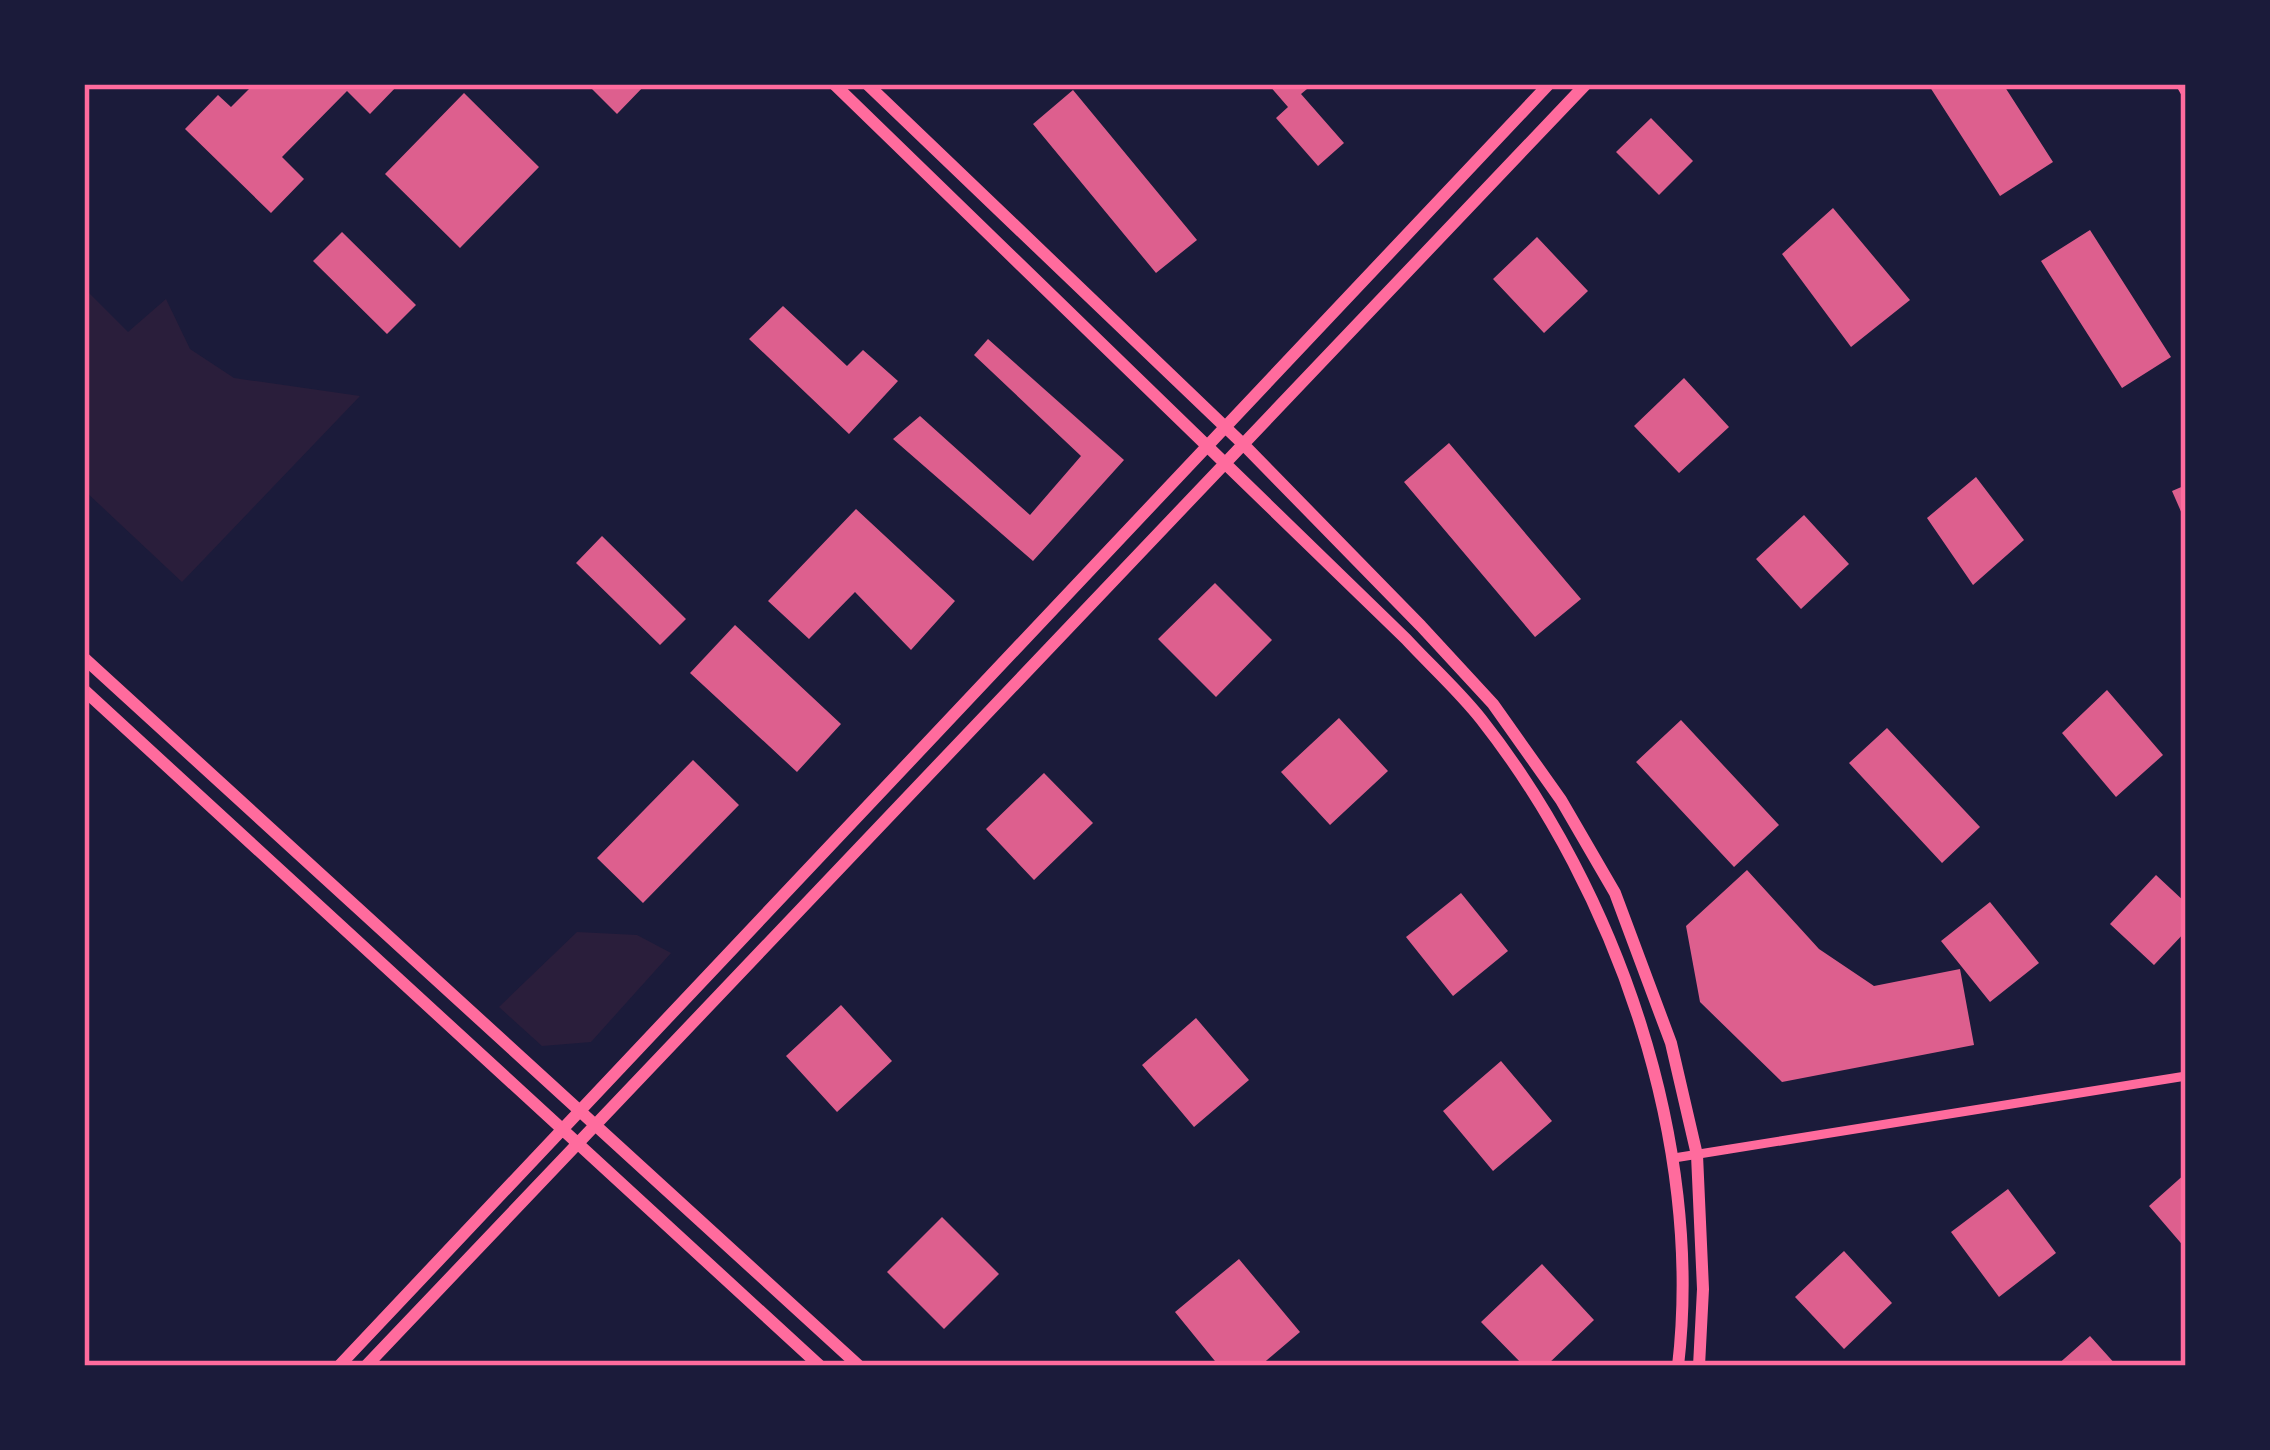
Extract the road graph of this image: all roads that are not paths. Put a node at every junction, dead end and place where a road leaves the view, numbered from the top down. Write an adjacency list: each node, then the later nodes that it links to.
1 (834, 84): 7 (street)
2 (867, 84): 5 (street)
3 (1549, 84): 5 (street)
4 (1586, 84): 6 (street)
5 (1225, 427): 6 (street); 7 (street)
6 (1244, 445): 8 (street); 16 (street)
7 (1207, 446): 8 (street); 12 (street)
8 (1226, 464): 13 (street); 17 (street)
9 (84, 658): 12 (street)
10 (84, 690): 14 (street)
11 (2186, 1076): 16 (street)
12 (578, 1112): 13 (street); 14 (street)
13 (592, 1124): 15 (street); 21 (street)
14 (560, 1131): 15 (street); 18 (street)
15 (575, 1142): 19 (street); 20 (street)
16 (1697, 1155): 17 (street); 23 (street)
17 (1674, 1158): 22 (street)
18 (339, 1366)
19 (365, 1366)
20 (820, 1366)
21 (859, 1366)
22 (1678, 1366)
23 (1700, 1366)

